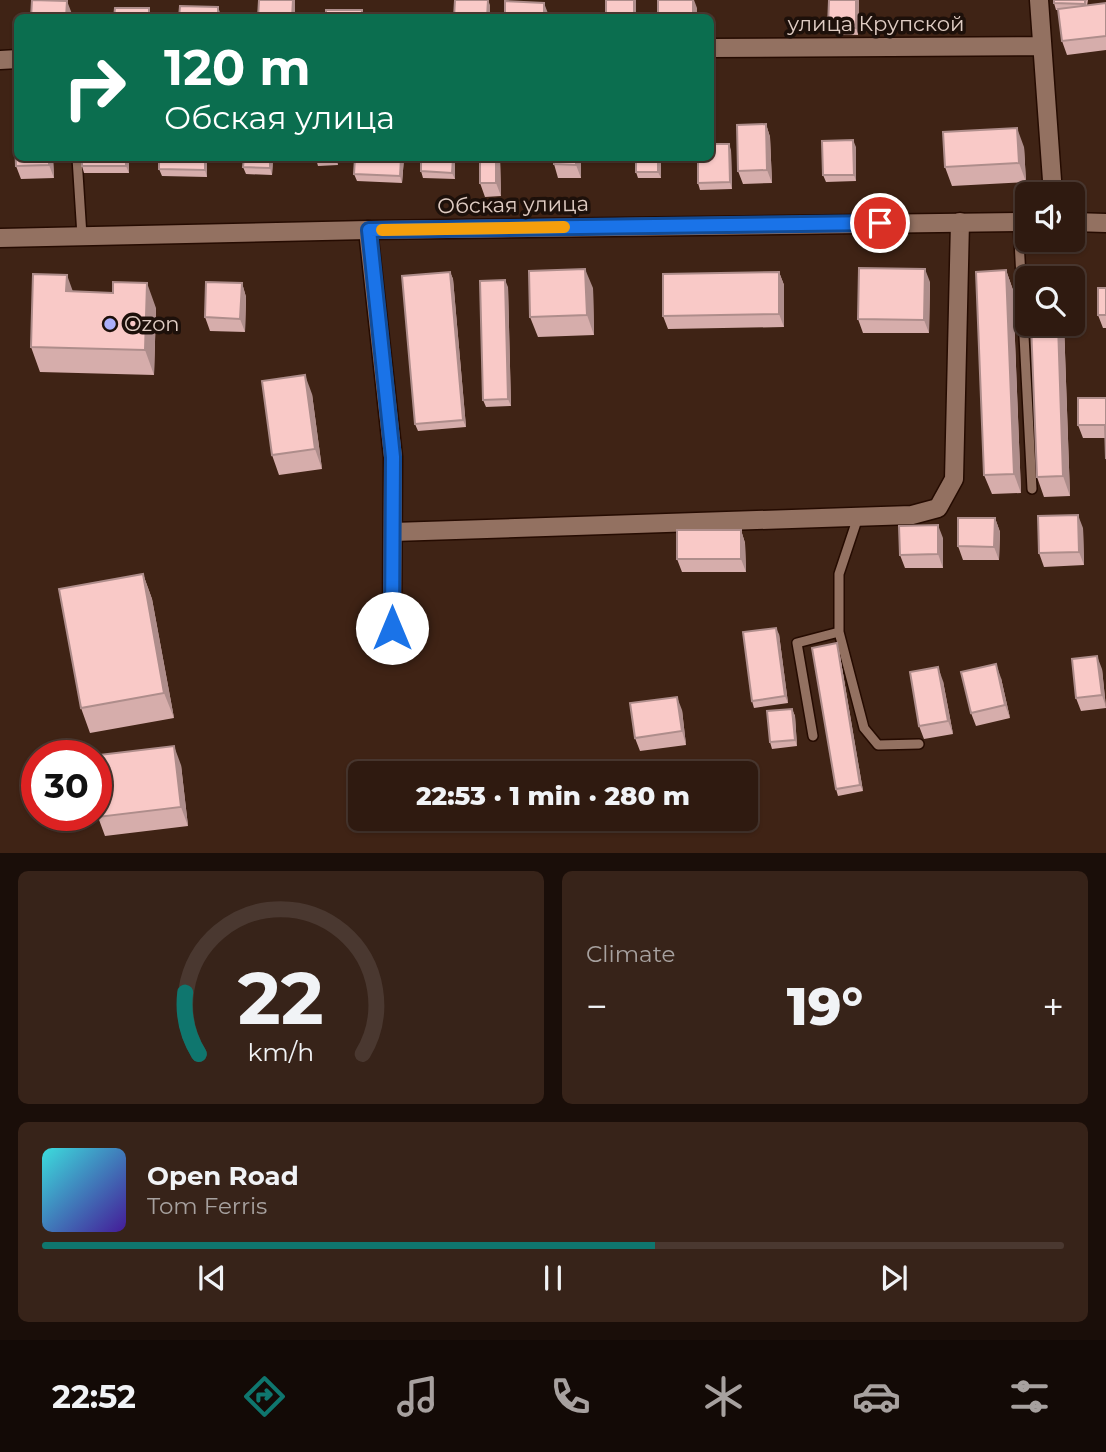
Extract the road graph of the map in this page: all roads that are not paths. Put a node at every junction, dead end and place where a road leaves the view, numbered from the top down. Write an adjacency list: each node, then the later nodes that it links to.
1 (1038, 0): 2 (street)
2 (1042, 46): 3 (street, улица Крупской); 5 (street)
3 (714, 48)
4 (77, 161): 11 (lane)
5 (1052, 182)
6 (960, 222): 7 (street, Обская улица); 10 (street, Обская улица); 15 (street)
7 (1015, 222)
8 (1085, 222): 9 (street)
9 (1106, 223)
10 (369, 230): 11 (street, Обская улица); 16 (street)
11 (82, 236): 12 (street, Обская улица)
12 (0, 237)
13 (1024, 252): 14 (lane)
14 (1032, 489)
15 (858, 517): 16 (street); 18 (lane)
16 (393, 532): 17 (street)
17 (392, 628)
18 (839, 632): 19 (lane); 20 (lane)
19 (813, 736)
20 (919, 744)

